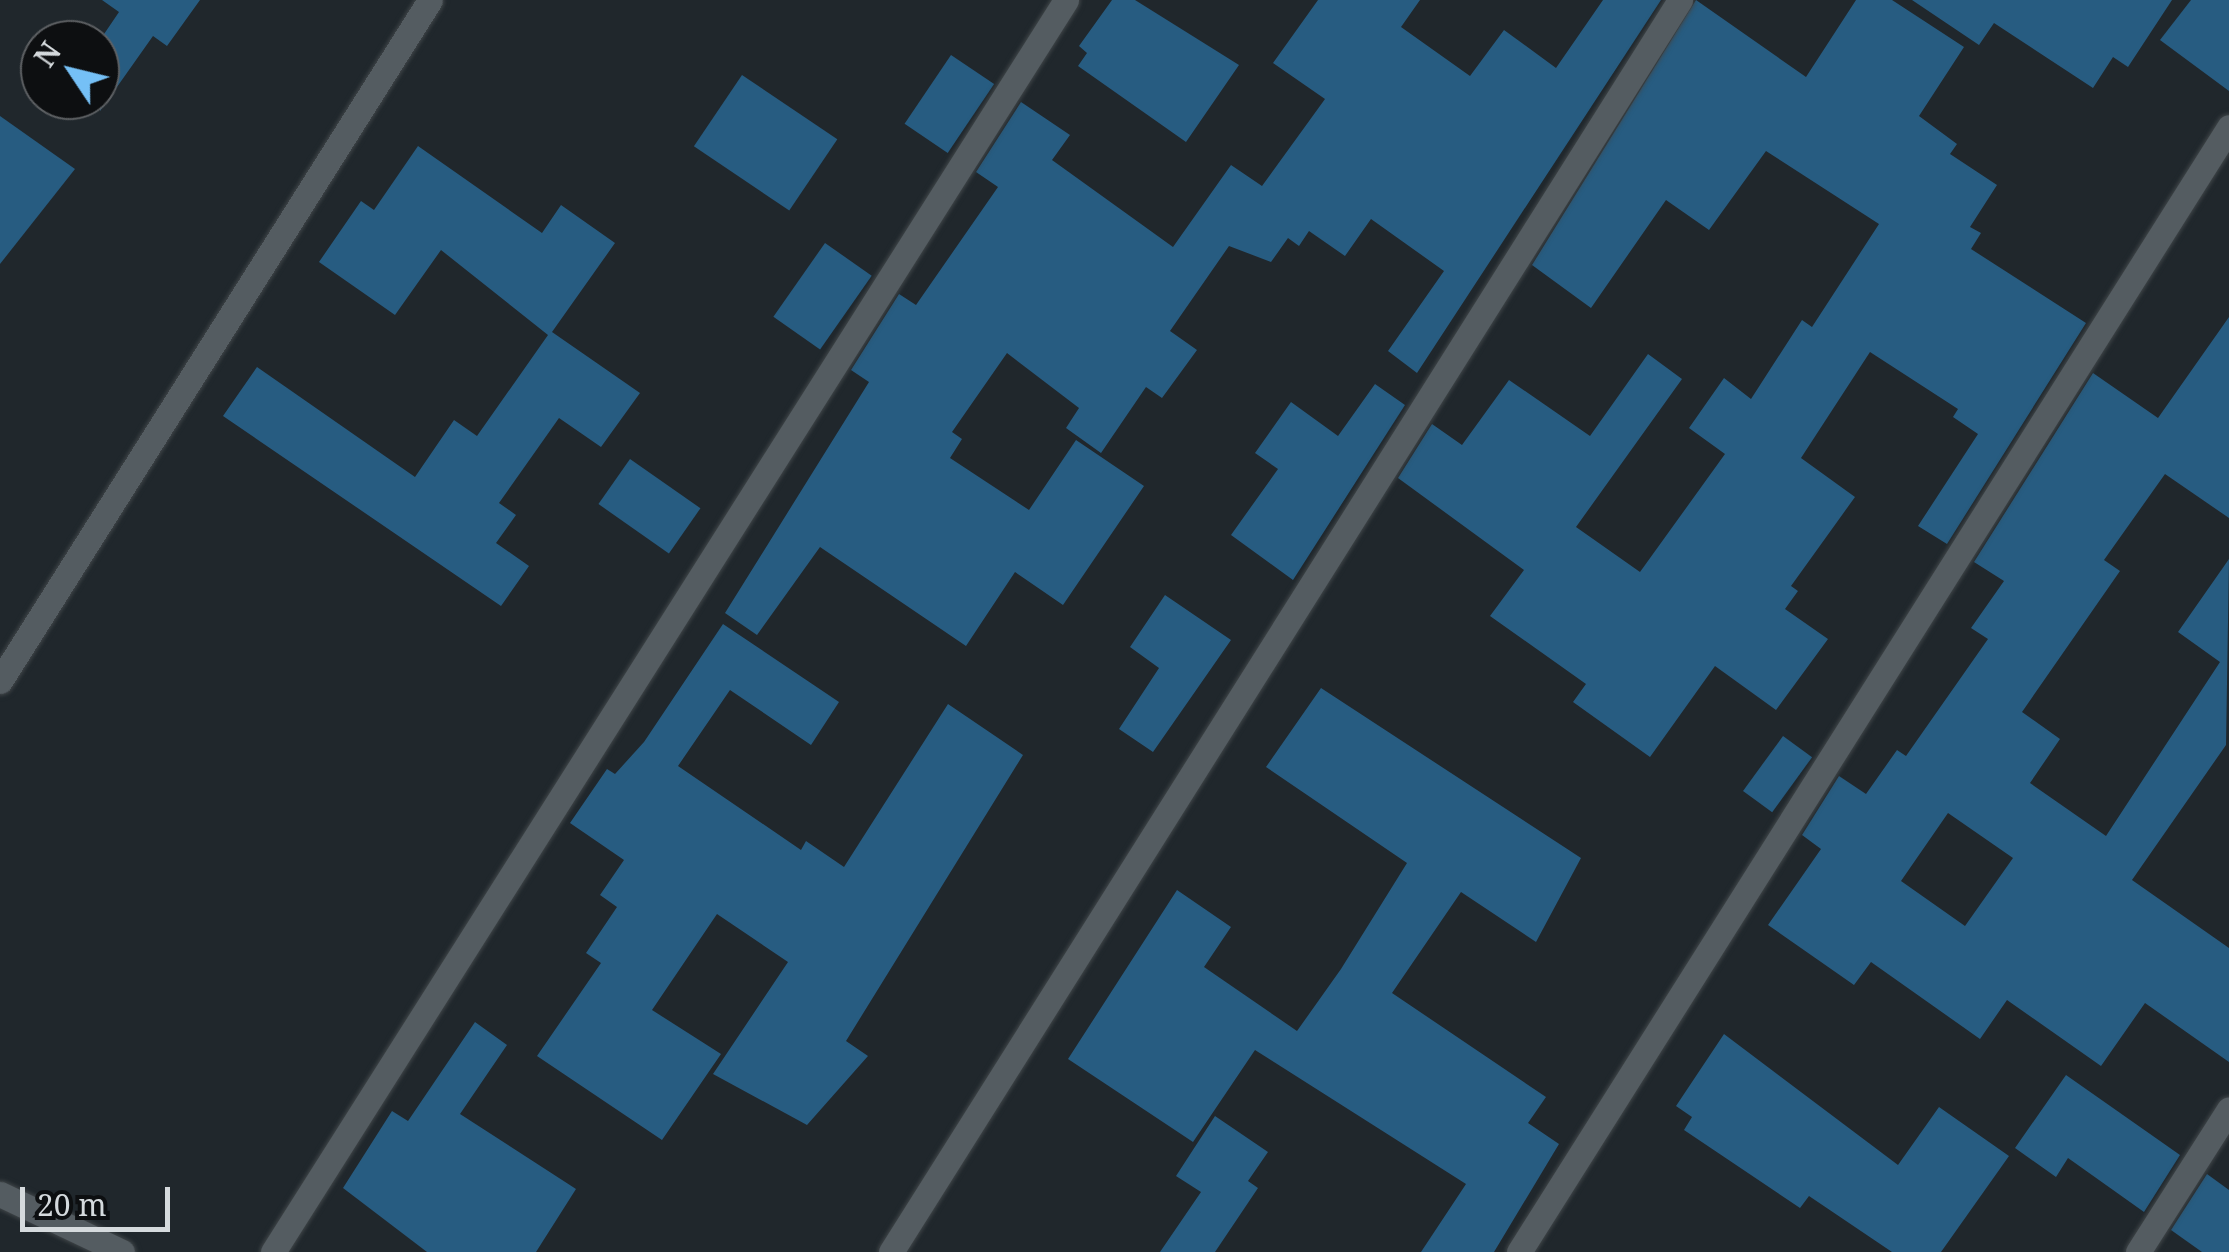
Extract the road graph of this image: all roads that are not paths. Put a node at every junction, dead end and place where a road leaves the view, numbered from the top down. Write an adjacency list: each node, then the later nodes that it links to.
1 (430, 0): 5 (street)
2 (1066, 0): 9 (street)
3 (1680, 0): 10 (street)
4 (2229, 127): 11 (street)
5 (0, 680)
6 (2229, 1109): 12 (street)
7 (0, 1194): 8 (street)
8 (122, 1252)
9 (274, 1252)
10 (891, 1252)
11 (1519, 1252)
12 (2138, 1252)

